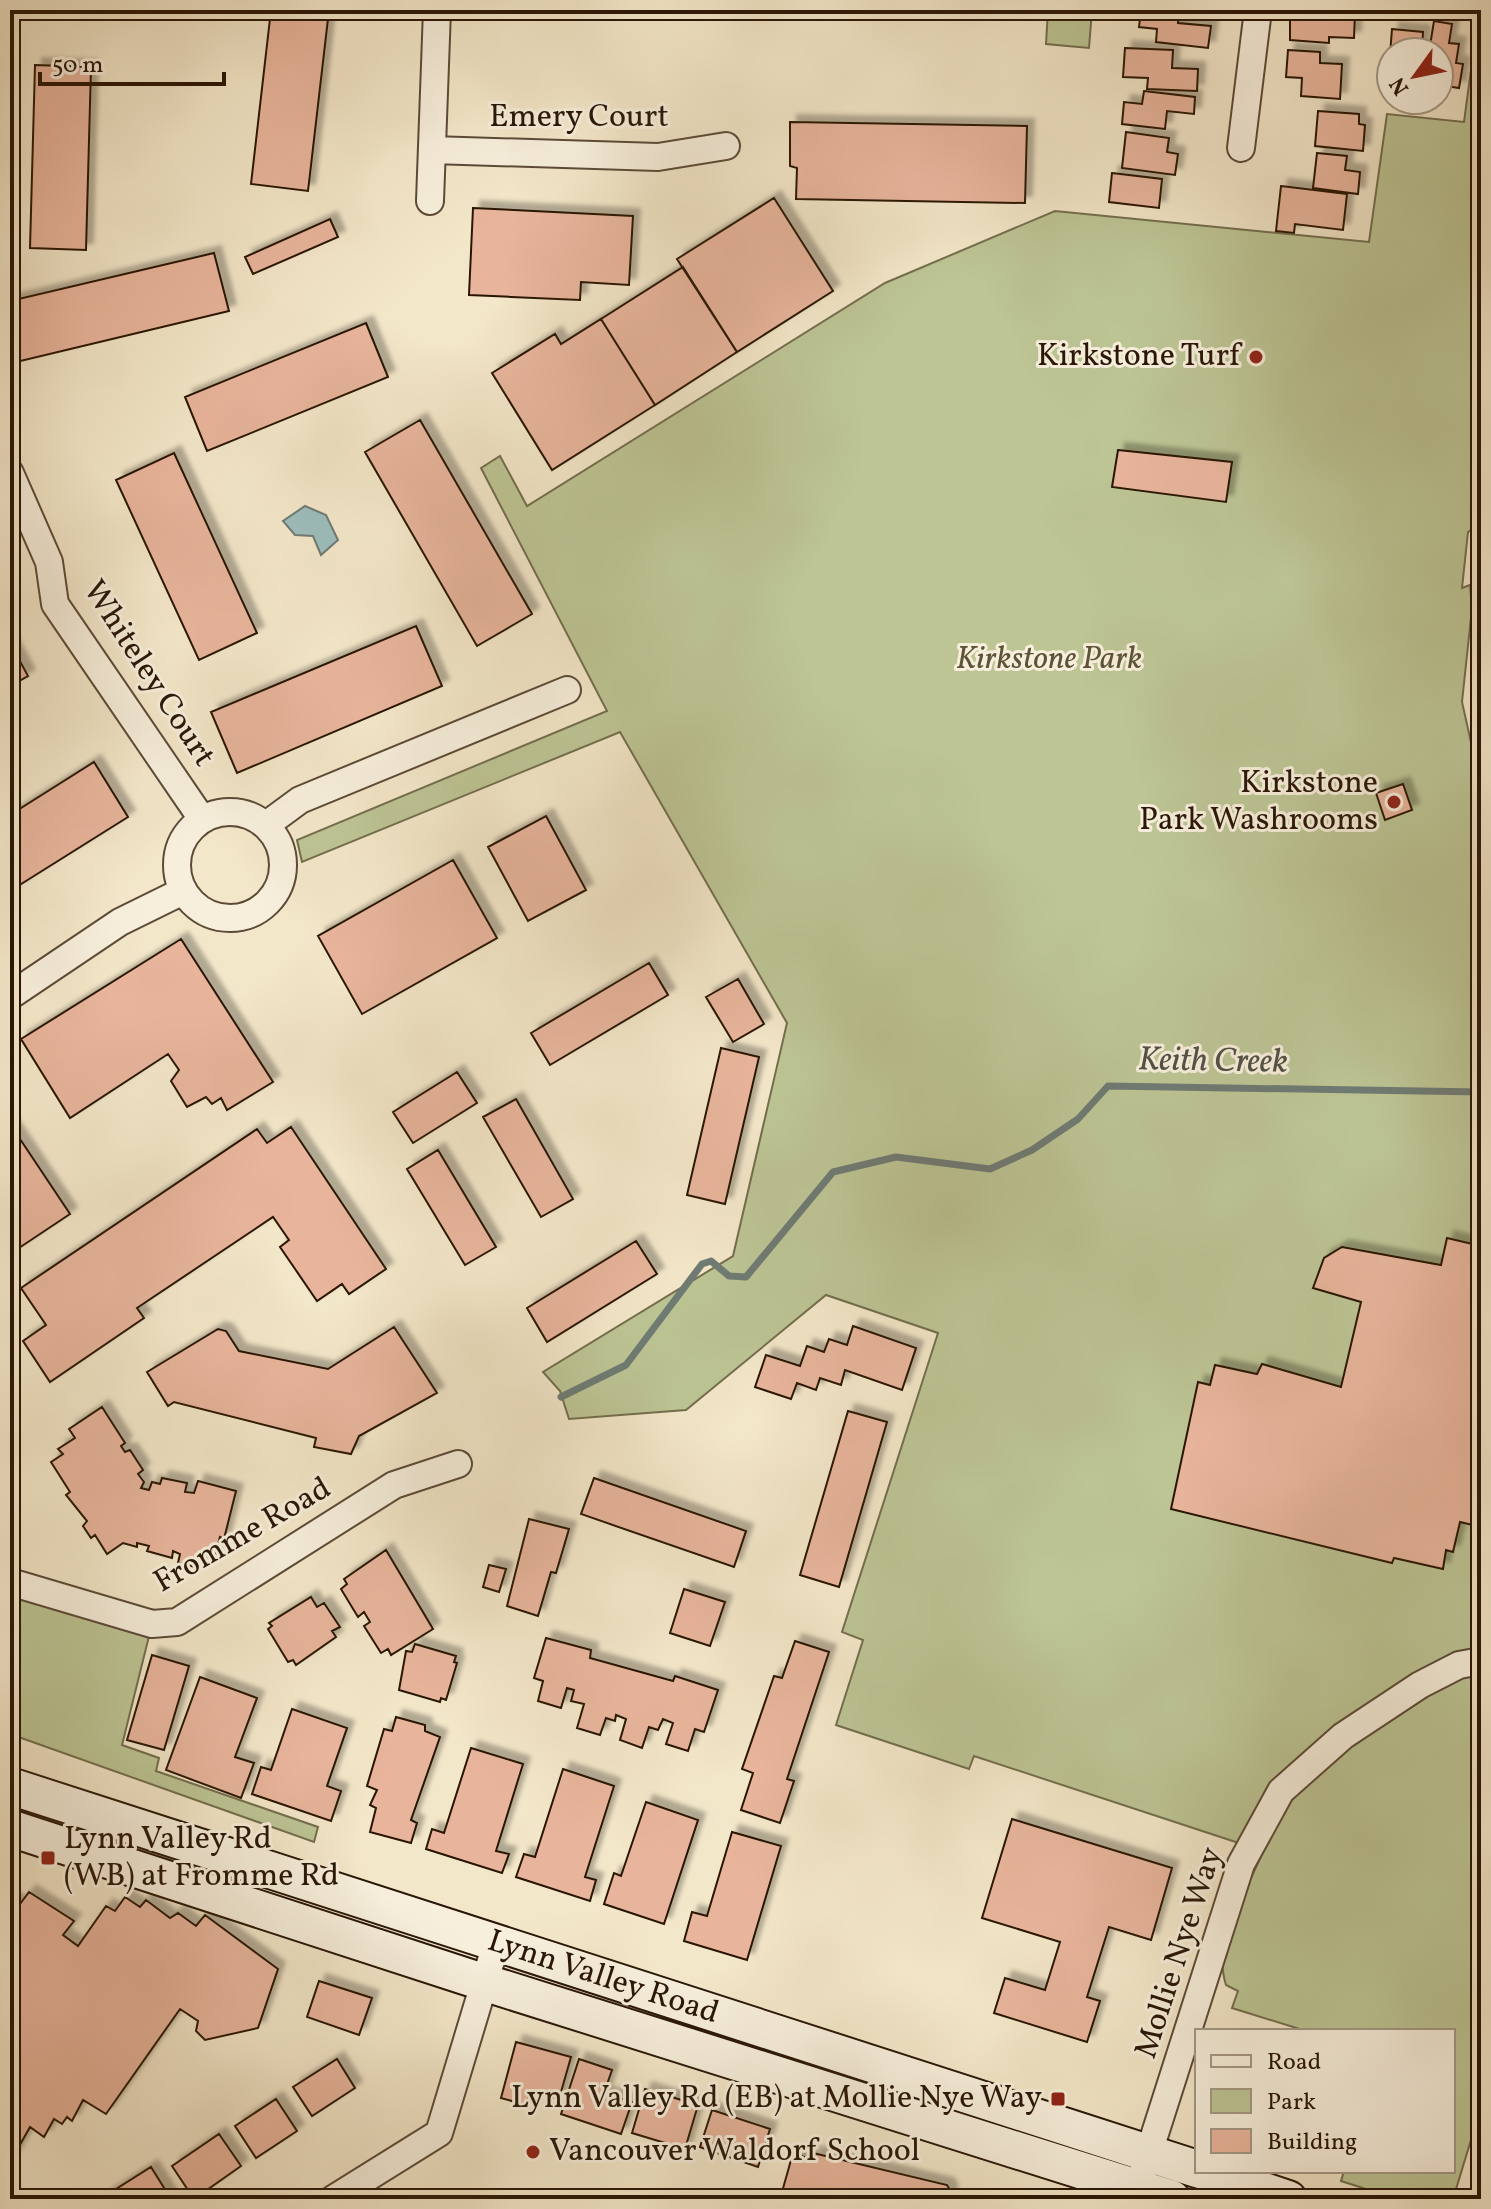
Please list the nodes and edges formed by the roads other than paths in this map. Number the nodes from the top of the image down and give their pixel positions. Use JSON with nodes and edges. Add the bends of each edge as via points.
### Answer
{"nodes":[{"id":1,"x":437,"y":10,"type":"edge"},
{"id":2,"x":1258,"y":10,"type":"edge"},
{"id":3,"x":726,"y":146,"type":"dead end"},
{"id":4,"x":1241,"y":148,"type":"dead end"},
{"id":5,"x":432,"y":150,"type":"junction"},
{"id":6,"x":430,"y":201,"type":"dead end"},
{"id":7,"x":10,"y":473,"type":"edge"},
{"id":8,"x":567,"y":690,"type":"dead end"},
{"id":9,"x":202,"y":819,"type":"junction"},
{"id":10,"x":266,"y":825,"type":"junction"},
{"id":11,"x":183,"y":891,"type":"junction"},
{"id":12,"x":10,"y":996,"type":"edge"},
{"id":13,"x":458,"y":1464,"type":"dead end"},
{"id":14,"x":10,"y":1582,"type":"edge"},
{"id":15,"x":1481,"y":1661,"type":"edge"},
{"id":16,"x":10,"y":1786,"type":"edge"},
{"id":17,"x":10,"y":1828,"type":"edge"},
{"id":18,"x":496,"y":1944,"type":"junction"},
{"id":19,"x":486,"y":1983,"type":"junction"},
{"id":20,"x":1149,"y":2153,"type":"junction"},
{"id":21,"x":1195,"y":2168,"type":"edge"},
{"id":22,"x":1209,"y":2173,"type":"edge"},
{"id":23,"x":1138,"y":2188,"type":"junction"},
{"id":24,"x":333,"y":2199,"type":"edge"},
{"id":25,"x":1172,"y":2199,"type":"edge"},
{"id":26,"x":1288,"y":2199,"type":"edge"}],
"edges":[{"from":1,"to":5,"type":"street"},
{"from":2,"to":4,"type":"street"},
{"from":3,"to":5,"type":"street","name":"Emery Court","via":[[658,157]]},
{"from":5,"to":6,"type":"street"},
{"from":7,"to":9,"type":"street","name":"Whiteley Court","via":[[49,562],[55,604]]},
{"from":8,"to":10,"type":"street","via":[[300,800]]},
{"from":9,"to":10,"type":"street","name":"Whiteley Court","via":[[242,813]]},
{"from":9,"to":11,"type":"street","name":"Whiteley Court","via":[[183,838],[177,855]]},
{"from":10,"to":11,"type":"street","via":[[279,842],[282,881],[256,913],[238,919],[215,917],[195,907]]},
{"from":11,"to":12,"type":"street","via":[[120,922]]},
{"from":13,"to":14,"type":"street","name":"Fromme Road","via":[[394,1485],[177,1622],[152,1624]]},
{"from":15,"to":20,"type":"street","name":"Mollie Nye Way","via":[[1459,1665],[1420,1685],[1343,1736],[1281,1791],[1241,1864]]},
{"from":16,"to":18,"type":"main road","name":"Lynn Valley Road"},
{"from":17,"to":19,"type":"main road","name":"Lynn Valley Road"},
{"from":18,"to":19,"type":"street"},
{"from":18,"to":20,"type":"main road","name":"Lynn Valley Road"},
{"from":19,"to":23,"type":"main road","name":"Lynn Valley Road"},
{"from":19,"to":24,"type":"street","via":[[439,2133]]},
{"from":20,"to":21,"type":"main road","name":"Lynn Valley Road"},
{"from":20,"to":23,"type":"street","name":"Mollie Nye Way"},
{"from":22,"to":26,"type":"main road"},
{"from":23,"to":25,"type":"main road","name":"Lynn Valley Road"}]}
